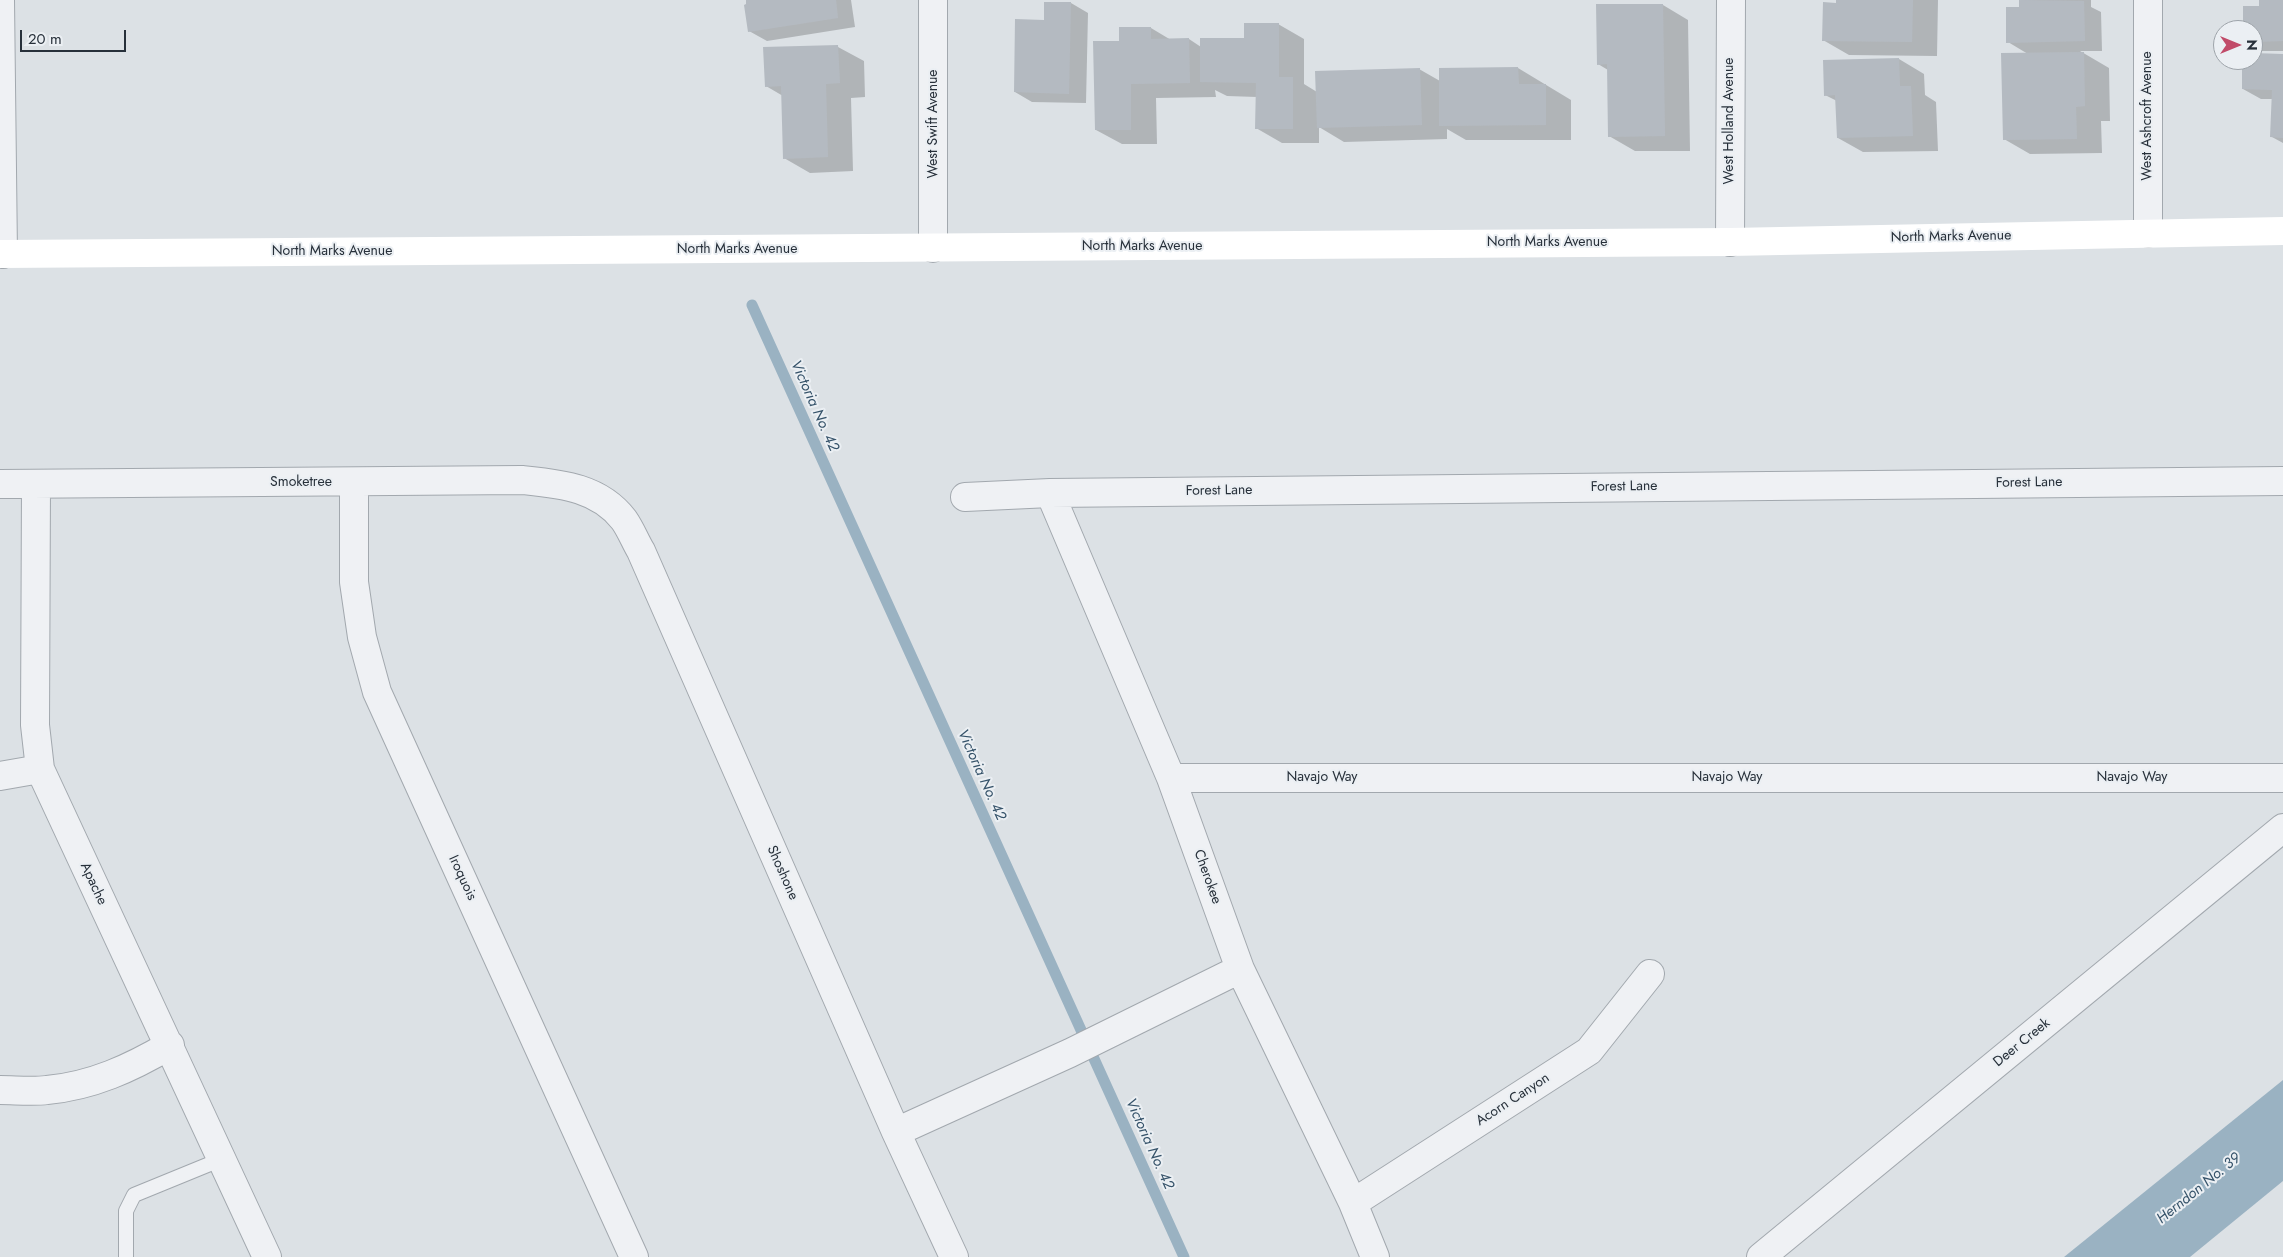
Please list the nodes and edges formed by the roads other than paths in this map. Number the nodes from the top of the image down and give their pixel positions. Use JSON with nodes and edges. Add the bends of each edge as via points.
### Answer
{"nodes":[{"id":1,"x":0,"y":0,"type":"edge"},
{"id":2,"x":933,"y":0,"type":"edge"},
{"id":3,"x":1731,"y":0,"type":"edge"},
{"id":4,"x":2148,"y":0,"type":"edge"},
{"id":5,"x":2283,"y":231,"type":"edge"},
{"id":6,"x":2148,"y":233,"type":"junction"},
{"id":7,"x":1730,"y":242,"type":"junction"},
{"id":8,"x":933,"y":248,"type":"junction"},
{"id":9,"x":1,"y":254,"type":"edge"},
{"id":10,"x":2283,"y":481,"type":"edge"},
{"id":11,"x":354,"y":482,"type":"junction"},
{"id":12,"x":0,"y":484,"type":"edge"},
{"id":13,"x":36,"y":484,"type":"junction"},
{"id":14,"x":1050,"y":493,"type":"junction"},
{"id":15,"x":599,"y":497,"type":"joint"},
{"id":16,"x":965,"y":497,"type":"dead end"},
{"id":17,"x":40,"y":769,"type":"junction"},
{"id":18,"x":0,"y":776,"type":"edge"},
{"id":19,"x":1171,"y":778,"type":"junction"},
{"id":20,"x":2283,"y":778,"type":"edge"},
{"id":21,"x":2283,"y":828,"type":"edge"},
{"id":22,"x":1240,"y":970,"type":"junction"},
{"id":23,"x":1650,"y":974,"type":"dead end"},
{"id":24,"x":170,"y":1045,"type":"junction"},
{"id":25,"x":0,"y":1090,"type":"edge"},
{"id":26,"x":896,"y":1132,"type":"junction"},
{"id":27,"x":222,"y":1159,"type":"junction"},
{"id":28,"x":1353,"y":1202,"type":"junction"},
{"id":29,"x":126,"y":1257,"type":"edge"},
{"id":30,"x":267,"y":1257,"type":"edge"},
{"id":31,"x":634,"y":1257,"type":"edge"},
{"id":32,"x":954,"y":1257,"type":"edge"},
{"id":33,"x":1375,"y":1257,"type":"edge"},
{"id":34,"x":1761,"y":1257,"type":"edge"}],
"edges":[{"from":1,"to":9,"type":"street"},
{"from":2,"to":8,"type":"street","name":"West Swift Avenue"},
{"from":3,"to":7,"type":"street","name":"West Holland Avenue"},
{"from":4,"to":6,"type":"street","name":"West Ashcroft Avenue"},
{"from":5,"to":6,"type":"main road","name":"North Marks Avenue"},
{"from":6,"to":7,"type":"main road","name":"North Marks Avenue"},
{"from":7,"to":8,"type":"main road","name":"North Marks Avenue"},
{"from":8,"to":9,"type":"main road","name":"North Marks Avenue"},
{"from":10,"to":14,"type":"street","name":"Forest Lane"},
{"from":11,"to":13,"type":"street","name":"Smoketree"},
{"from":11,"to":15,"type":"street","name":"Smoketree","via":[[522,480],[564,485]]},
{"from":11,"to":31,"type":"street","name":"Iroquois","via":[[354,582],[362,637],[377,692]]},
{"from":12,"to":13,"type":"street","name":"Smoketree"},
{"from":13,"to":17,"type":"street","name":"Apache","via":[[35,724]]},
{"from":14,"to":16,"type":"street","name":"Forest Lane"},
{"from":14,"to":19,"type":"street","name":"Cherokee"},
{"from":15,"to":26,"type":"street","name":"Shoshone","via":[[624,520],[641,551]]},
{"from":17,"to":18,"type":"street"},
{"from":17,"to":24,"type":"street","name":"Apache"},
{"from":19,"to":20,"type":"street","name":"Navajo Way"},
{"from":19,"to":22,"type":"street","name":"Cherokee"},
{"from":21,"to":34,"type":"street","name":"Deer Creek"},
{"from":22,"to":26,"type":"street"},
{"from":22,"to":28,"type":"street","name":"Cherokee"},
{"from":23,"to":28,"type":"street","name":"Acorn Canyon","via":[[1589,1051]]},
{"from":24,"to":25,"type":"street","via":[[134,1066],[96,1081],[46,1090]]},
{"from":24,"to":27,"type":"street","name":"Apache"},
{"from":26,"to":32,"type":"street","name":"Shoshone"},
{"from":27,"to":29,"type":"lane","via":[[134,1195],[126,1211]]},
{"from":27,"to":30,"type":"street","name":"Apache"},
{"from":28,"to":33,"type":"street","name":"Cherokee"}]}
